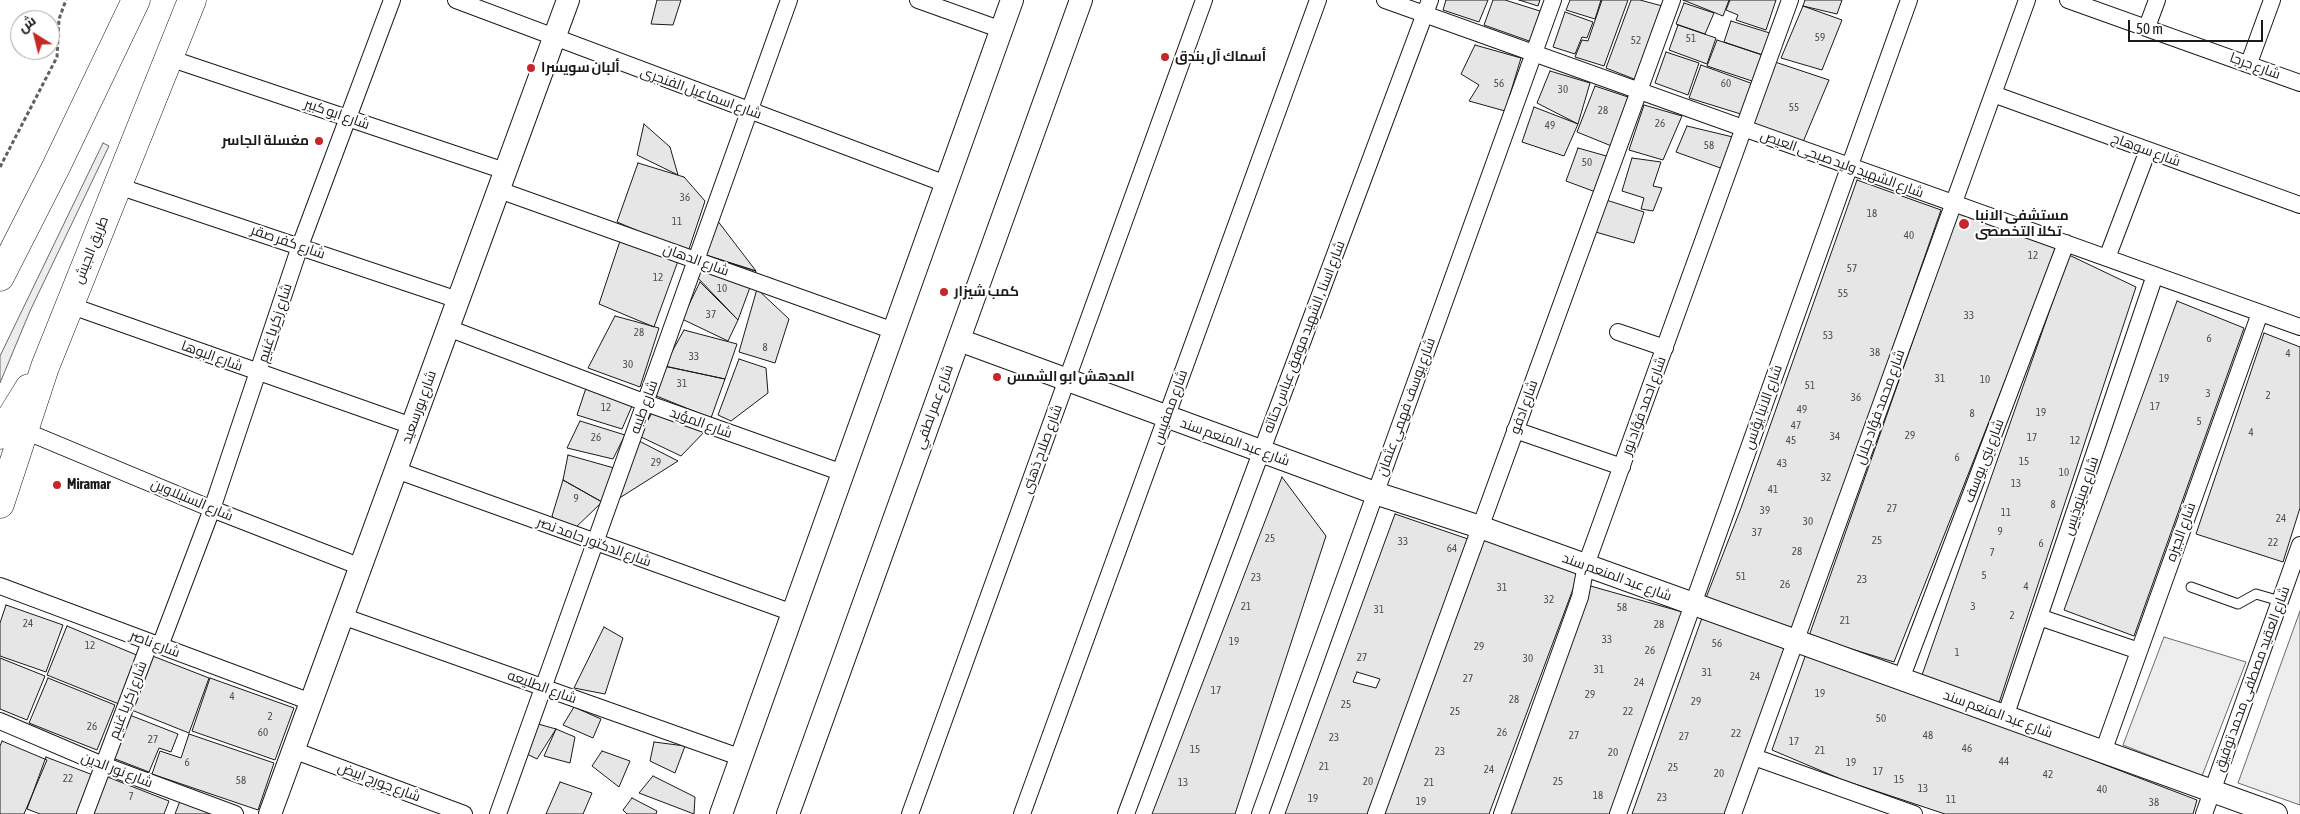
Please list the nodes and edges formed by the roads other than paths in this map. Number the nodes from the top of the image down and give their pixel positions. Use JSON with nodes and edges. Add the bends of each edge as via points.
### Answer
{"nodes":[{"id":1,"x":136,"y":0,"type":"edge"},
{"id":2,"x":192,"y":0,"type":"edge"},
{"id":3,"x":392,"y":0,"type":"edge"},
{"id":4,"x":456,"y":0,"type":"edge"},
{"id":5,"x":568,"y":0,"type":"edge"},
{"id":6,"x":789,"y":0,"type":"edge"},
{"id":7,"x":918,"y":0,"type":"edge"},
{"id":8,"x":1012,"y":0,"type":"edge"},
{"id":9,"x":1081,"y":0,"type":"edge"},
{"id":10,"x":1204,"y":0,"type":"edge"},
{"id":11,"x":1318,"y":0,"type":"edge"},
{"id":12,"x":1384,"y":0,"type":"edge"},
{"id":13,"x":1553,"y":0,"type":"edge"},
{"id":14,"x":1672,"y":0,"type":"edge"},
{"id":15,"x":1790,"y":0,"type":"edge"},
{"id":16,"x":1908,"y":0,"type":"edge"},
{"id":17,"x":2027,"y":0,"type":"edge"},
{"id":18,"x":2068,"y":0,"type":"edge"},
{"id":19,"x":2157,"y":0,"type":"edge"},
{"id":20,"x":2272,"y":0,"type":"edge"},
{"id":21,"x":1427,"y":7,"type":"edge"},
{"id":22,"x":2147,"y":27,"type":"junction"},
{"id":23,"x":1002,"y":30,"type":"junction"},
{"id":24,"x":554,"y":38,"type":"junction"},
{"id":25,"x":1534,"y":53,"type":"junction"},
{"id":26,"x":169,"y":58,"type":"junction"},
{"id":27,"x":2249,"y":63,"type":"junction"},
{"id":28,"x":2300,"y":83,"type":"edge"},
{"id":29,"x":1639,"y":91,"type":"junction"},
{"id":30,"x":1993,"y":94,"type":"junction"},
{"id":31,"x":749,"y":110,"type":"junction"},
{"id":32,"x":348,"y":118,"type":"junction"},
{"id":33,"x":1744,"y":128,"type":"junction"},
{"id":34,"x":2148,"y":150,"type":"junction"},
{"id":35,"x":1849,"y":166,"type":"junction"},
{"id":36,"x":502,"y":181,"type":"junction"},
{"id":37,"x":946,"y":184,"type":"junction"},
{"id":38,"x":118,"y":186,"type":"junction"},
{"id":39,"x":1954,"y":203,"type":"junction"},
{"id":40,"x":2300,"y":206,"type":"edge"},
{"id":41,"x":2066,"y":243,"type":"junction"},
{"id":42,"x":300,"y":246,"type":"junction"},
{"id":43,"x":2107,"y":258,"type":"junction"},
{"id":44,"x":696,"y":260,"type":"junction"},
{"id":45,"x":2155,"y":275,"type":"junction"},
{"id":46,"x":0,"y":277,"type":"edge"},
{"id":47,"x":458,"y":300,"type":"junction"},
{"id":48,"x":69,"y":305,"type":"junction"},
{"id":49,"x":2260,"y":312,"type":"junction"},
{"id":50,"x":2300,"y":327,"type":"edge"},
{"id":51,"x":448,"y":328,"type":"junction"},
{"id":52,"x":894,"y":330,"type":"junction"},
{"id":53,"x":1618,"y":332,"type":"dead end"},
{"id":54,"x":958,"y":340,"type":"junction"},
{"id":55,"x":1665,"y":348,"type":"junction"},
{"id":56,"x":259,"y":372,"type":"junction"},
{"id":57,"x":1067,"y":379,"type":"junction"},
{"id":58,"x":646,"y":403,"type":"junction"},
{"id":59,"x":1166,"y":417,"type":"junction"},
{"id":60,"x":412,"y":426,"type":"junction"},
{"id":61,"x":1515,"y":430,"type":"junction"},
{"id":62,"x":13,"y":433,"type":"edge"},
{"id":63,"x":1261,"y":452,"type":"junction"},
{"id":64,"x":1622,"y":467,"type":"junction"},
{"id":65,"x":396,"y":470,"type":"junction"},
{"id":66,"x":843,"y":473,"type":"junction"},
{"id":67,"x":1376,"y":493,"type":"junction"},
{"id":68,"x":0,"y":504,"type":"edge"},
{"id":69,"x":212,"y":509,"type":"junction"},
{"id":70,"x":1480,"y":528,"type":"junction"},
{"id":71,"x":596,"y":544,"type":"junction"},
{"id":72,"x":2300,"y":545,"type":"edge"},
{"id":73,"x":1586,"y":566,"type":"junction"},
{"id":74,"x":360,"y":567,"type":"junction"},
{"id":75,"x":0,"y":586,"type":"edge"},
{"id":76,"x":2191,"y":587,"type":"dead end"},
{"id":77,"x":2280,"y":600,"type":"junction"},
{"id":78,"x":1693,"y":604,"type":"junction"},
{"id":79,"x":793,"y":613,"type":"junction"},
{"id":80,"x":342,"y":616,"type":"junction"},
{"id":81,"x":2039,"y":616,"type":"junction"},
{"id":82,"x":1796,"y":641,"type":"junction"},
{"id":83,"x":155,"y":644,"type":"junction"},
{"id":84,"x":2139,"y":651,"type":"junction"},
{"id":85,"x":1901,"y":679,"type":"junction"},
{"id":86,"x":544,"y":688,"type":"junction"},
{"id":87,"x":311,"y":702,"type":"junction"},
{"id":88,"x":2005,"y":717,"type":"junction"},
{"id":89,"x":0,"y":721,"type":"edge"},
{"id":90,"x":294,"y":750,"type":"junction"},
{"id":91,"x":2103,"y":752,"type":"junction"},
{"id":92,"x":1754,"y":757,"type":"junction"},
{"id":93,"x":742,"y":758,"type":"junction"},
{"id":94,"x":103,"y":765,"type":"junction"},
{"id":95,"x":2212,"y":791,"type":"junction"},
{"id":96,"x":85,"y":814,"type":"edge"},
{"id":97,"x":235,"y":814,"type":"edge"},
{"id":98,"x":270,"y":814,"type":"edge"},
{"id":99,"x":464,"y":814,"type":"edge"},
{"id":100,"x":498,"y":814,"type":"edge"},
{"id":101,"x":721,"y":814,"type":"edge"},
{"id":102,"x":788,"y":814,"type":"edge"},
{"id":103,"x":910,"y":814,"type":"edge"},
{"id":104,"x":1022,"y":814,"type":"edge"},
{"id":105,"x":1126,"y":814,"type":"edge"},
{"id":106,"x":1260,"y":814,"type":"edge"},
{"id":107,"x":1376,"y":814,"type":"edge"},
{"id":108,"x":1502,"y":814,"type":"edge"},
{"id":109,"x":1618,"y":814,"type":"edge"},
{"id":110,"x":1734,"y":814,"type":"edge"},
{"id":111,"x":1914,"y":814,"type":"edge"},
{"id":112,"x":2204,"y":814,"type":"edge"},
{"id":113,"x":2276,"y":814,"type":"edge"}],
"edges":[{"from":1,"to":46,"type":"highway","via":[[61,159]]},
{"from":2,"to":26,"type":"highway","name":"طريق الجيش"},
{"from":3,"to":32,"type":"street","name":"شارع زكريا غنيم"},
{"from":4,"to":24,"type":"street","name":"شارع اسماعيل الفنجرى"},
{"from":5,"to":24,"type":"street","name":"شارع بورسعيد"},
{"from":6,"to":31,"type":"street","name":"شارع طيبه"},
{"from":7,"to":23,"type":"street"},
{"from":8,"to":23,"type":"street"},
{"from":9,"to":54,"type":"street","name":"شارع عمر لطفي"},
{"from":10,"to":57,"type":"street","name":"شارع صلاح ذهنى"},
{"from":11,"to":59,"type":"street","name":"شارع ممفيس"},
{"from":12,"to":21,"type":"street","name":"شارع الشهيد وليد صبحى العيص"},
{"from":13,"to":25,"type":"street","name":"شارع يوسف فهمي عثمان"},
{"from":14,"to":29,"type":"street","name":"شارع ادفو"},
{"from":15,"to":33,"type":"street","name":"شارع احمد فؤاد نور"},
{"from":16,"to":35,"type":"street","name":"شارع الانبا يؤنس"},
{"from":17,"to":30,"type":"street","name":"شارع محمد فؤاد جلال"},
{"from":18,"to":22,"type":"street","name":"شارع جرجا"},
{"from":19,"to":22,"type":"street"},
{"from":20,"to":27,"type":"street"},
{"from":21,"to":25,"type":"street","name":"شارع الشهيد وليد صبحى العيص"},
{"from":21,"to":63,"type":"street","name":"شارع اسنا , الشهيد موفق عباس حتاته"},
{"from":22,"to":27,"type":"street","name":"شارع جرجا"},
{"from":23,"to":37,"type":"street"},
{"from":24,"to":31,"type":"street","name":"شارع اسماعيل الفنجرى"},
{"from":24,"to":36,"type":"street","name":"شارع بورسعيد"},
{"from":25,"to":29,"type":"street","name":"شارع الشهيد وليد صبحى العيص"},
{"from":25,"to":67,"type":"street","name":"شارع يوسف فهمي عثمان"},
{"from":26,"to":32,"type":"street","name":"شارع ابو كبير"},
{"from":26,"to":38,"type":"highway","name":"طريق الجيش"},
{"from":27,"to":28,"type":"street","name":"شارع جرجا"},
{"from":29,"to":33,"type":"street","name":"شارع الشهيد وليد صبحى العيص"},
{"from":29,"to":61,"type":"street","name":"شارع ادفو"},
{"from":30,"to":34,"type":"street","name":"شارع سوهاج"},
{"from":30,"to":39,"type":"street","name":"شارع محمد فؤاد جلال"},
{"from":31,"to":37,"type":"street","name":"شارع اسماعيل الفنجرى"},
{"from":31,"to":44,"type":"street","name":"شارع طيبه"},
{"from":32,"to":36,"type":"street","name":"شارع ابو كبير"},
{"from":32,"to":42,"type":"street","name":"شارع زكريا غنيم"},
{"from":33,"to":35,"type":"street","name":"شارع الشهيد وليد صبحى العيص"},
{"from":33,"to":55,"type":"street","name":"شارع احمد فؤاد نور"},
{"from":34,"to":40,"type":"street","name":"شارع سوهاج"},
{"from":34,"to":43,"type":"street"},
{"from":35,"to":39,"type":"street","name":"شارع الشهيد وليد صبحى العيص"},
{"from":35,"to":78,"type":"street","name":"شارع الانبا يؤنس"},
{"from":36,"to":44,"type":"street","name":"شارع الدهان"},
{"from":36,"to":47,"type":"street","name":"شارع بورسعيد"},
{"from":37,"to":52,"type":"street"},
{"from":38,"to":42,"type":"street","name":"شارع كفر صقر"},
{"from":38,"to":48,"type":"highway","name":"طريق الجيش"},
{"from":39,"to":41,"type":"street","name":"شارع الشهيد وليد صبحى العيص"},
{"from":39,"to":82,"type":"street","name":"شارع محمد فؤاد جلال"},
{"from":41,"to":43,"type":"street","name":"شارع الشهيد وليد صبحى العيص"},
{"from":41,"to":85,"type":"street","name":"شارع بنى يوسف"},
{"from":42,"to":47,"type":"street","name":"شارع كفر صقر"},
{"from":42,"to":56,"type":"street","name":"شارع زكريا غنيم"},
{"from":43,"to":45,"type":"street","name":"شارع الشهيد وليد صبحى العيص"},
{"from":44,"to":52,"type":"street","name":"شارع الدهان"},
{"from":44,"to":58,"type":"street","name":"شارع طيبه"},
{"from":45,"to":49,"type":"street","name":"شارع الشهيد وليد صبحى العيص"},
{"from":45,"to":81,"type":"street","name":"شارع مينوذيس"},
{"from":47,"to":51,"type":"street","name":"شارع بورسعيد"},
{"from":48,"to":56,"type":"street","name":"شارع البوها"},
{"from":48,"to":62,"type":"highway","name":"طريق الجيش","via":[[45,367],[26,391]]},
{"from":49,"to":50,"type":"street","name":"شارع الشهيد وليد صبحى العيص"},
{"from":49,"to":84,"type":"street","name":"شارع الجيزه"},
{"from":51,"to":58,"type":"street","name":"شارع المؤيد"},
{"from":51,"to":60,"type":"street","name":"شارع بورسعيد"},
{"from":52,"to":66,"type":"street"},
{"from":53,"to":55,"type":"street"},
{"from":54,"to":57,"type":"street","name":"شارع عبد المنعم سند"},
{"from":54,"to":102,"type":"street","name":"شارع عمر لطفي"},
{"from":55,"to":64,"type":"street","name":"شارع احمد فؤاد نور"},
{"from":56,"to":60,"type":"street","name":"شارع البوها"},
{"from":56,"to":69,"type":"street","name":"شارع زكريا غنيم"},
{"from":57,"to":59,"type":"street","name":"شارع عبد المنعم سند"},
{"from":57,"to":103,"type":"street","name":"شارع صلاح ذهنى"},
{"from":58,"to":66,"type":"street","name":"شارع المؤيد"},
{"from":58,"to":71,"type":"street","name":"شارع طيبه"},
{"from":59,"to":63,"type":"street","name":"شارع عبد المنعم سند"},
{"from":59,"to":104,"type":"street","name":"شارع ممفيس"},
{"from":60,"to":65,"type":"street","name":"شارع بورسعيد"},
{"from":61,"to":64,"type":"street"},
{"from":61,"to":70,"type":"street","name":"شارع ادفو"},
{"from":62,"to":68,"type":"highway"},
{"from":62,"to":69,"type":"street","name":"شارع السنبلاوين"},
{"from":63,"to":67,"type":"street","name":"شارع عبد المنعم سند"},
{"from":63,"to":105,"type":"street","name":"شارع اسنا , الشهيد موفق عباس حتاته"},
{"from":64,"to":73,"type":"street","name":"شارع احمد فؤاد نور"},
{"from":65,"to":71,"type":"street","name":"شارع الدكتور حامد نصر"},
{"from":65,"to":74,"type":"street","name":"شارع بورسعيد"},
{"from":66,"to":79,"type":"street"},
{"from":67,"to":70,"type":"street","name":"شارع عبد المنعم سند"},
{"from":67,"to":106,"type":"street","name":"شارع يوسف فهمي عثمان"},
{"from":69,"to":74,"type":"street","name":"شارع السنبلاوين"},
{"from":69,"to":83,"type":"street","name":"شارع زكريا غنيم"},
{"from":70,"to":73,"type":"street","name":"شارع عبد المنعم سند"},
{"from":70,"to":107,"type":"street","name":"شارع ادفو"},
{"from":71,"to":79,"type":"street","name":"شارع الدكتور حامد نصر"},
{"from":71,"to":86,"type":"street","name":"شارع طيبه"},
{"from":72,"to":77,"type":"street","name":"شارع العقيد مصطفى محمد توفيق"},
{"from":73,"to":78,"type":"street","name":"شارع عبد المنعم سند"},
{"from":73,"to":108,"type":"street","name":"شارع احمد فؤاد نور","via":[[1580,596]]},
{"from":74,"to":80,"type":"street","name":"شارع بورسعيد"},
{"from":75,"to":83,"type":"street","name":"شارع ناصر"},
{"from":76,"to":77,"type":"lane","via":[[2238,604],[2256,594]]},
{"from":77,"to":95,"type":"street","name":"شارع العقيد مصطفى محمد توفيق"},
{"from":78,"to":82,"type":"street","name":"شارع عبد المنعم سند"},
{"from":78,"to":109,"type":"street","name":"شارع الانبا يؤنس"},
{"from":79,"to":93,"type":"street"},
{"from":80,"to":86,"type":"street","name":"شارع الطليعه"},
{"from":80,"to":87,"type":"street","name":"شارع بورسعيد"},
{"from":81,"to":84,"type":"street"},
{"from":81,"to":88,"type":"street","name":"شارع مينوذيس"},
{"from":82,"to":85,"type":"street","name":"شارع عبد المنعم سند"},
{"from":82,"to":92,"type":"street","name":"شارع محمد فؤاد جلال"},
{"from":83,"to":87,"type":"street","name":"شارع ناصر"},
{"from":83,"to":94,"type":"street","name":"شارع زكريا غنيم"},
{"from":84,"to":91,"type":"street","name":"شارع الجيزه"},
{"from":85,"to":88,"type":"street","name":"شارع عبد المنعم سند"},
{"from":86,"to":93,"type":"street","name":"شارع الطليعه"},
{"from":86,"to":100,"type":"street","name":"شارع طيبه"},
{"from":87,"to":90,"type":"street","name":"شارع بورسعيد"},
{"from":88,"to":91,"type":"street","name":"شارع عبد المنعم سند"},
{"from":89,"to":94,"type":"street","name":"شارع نور الدين"},
{"from":90,"to":98,"type":"street","name":"شارع بورسعيد"},
{"from":90,"to":99,"type":"street","name":"شارع جورج ابيض"},
{"from":91,"to":95,"type":"street","name":"شارع عبد المنعم سند"},
{"from":92,"to":110,"type":"street","name":"شارع محمد فؤاد جلال"},
{"from":92,"to":111,"type":"street"},
{"from":93,"to":101,"type":"street"},
{"from":94,"to":96,"type":"street","name":"شارع زكريا غنيم"},
{"from":94,"to":97,"type":"street","name":"شارع نور الدين"},
{"from":95,"to":112,"type":"street","name":"شارع العقيد مصطفى محمد توفيق"},
{"from":95,"to":113,"type":"street","name":"شارع عبد المنعم سند"}]}
